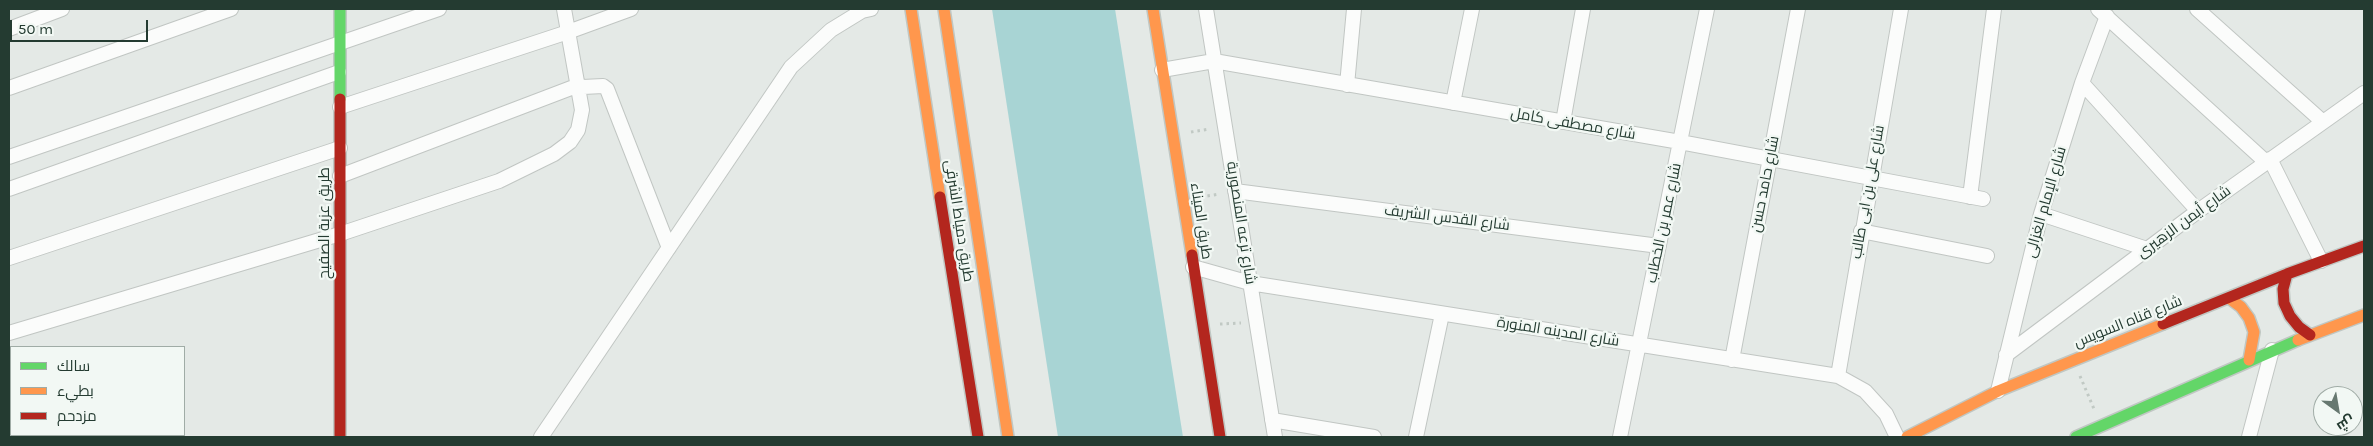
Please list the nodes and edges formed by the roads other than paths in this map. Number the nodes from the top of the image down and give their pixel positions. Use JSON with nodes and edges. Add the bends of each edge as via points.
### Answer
{"nodes":[{"id":1,"x":62,"y":9,"type":"edge"},
{"id":2,"x":231,"y":9,"type":"edge"},
{"id":3,"x":340,"y":9,"type":"edge"},
{"id":4,"x":439,"y":9,"type":"edge"},
{"id":5,"x":564,"y":9,"type":"edge"},
{"id":6,"x":631,"y":9,"type":"edge"},
{"id":7,"x":871,"y":9,"type":"edge"},
{"id":8,"x":911,"y":9,"type":"edge"},
{"id":9,"x":944,"y":9,"type":"edge"},
{"id":10,"x":1153,"y":9,"type":"edge"},
{"id":11,"x":1206,"y":9,"type":"edge"},
{"id":12,"x":1354,"y":9,"type":"edge"},
{"id":13,"x":1472,"y":9,"type":"edge"},
{"id":14,"x":1583,"y":9,"type":"edge"},
{"id":15,"x":1707,"y":9,"type":"edge"},
{"id":16,"x":1798,"y":9,"type":"edge"},
{"id":17,"x":1901,"y":9,"type":"edge"},
{"id":18,"x":1994,"y":9,"type":"edge"},
{"id":19,"x":2197,"y":9,"type":"edge"},
{"id":20,"x":2103,"y":13,"type":"edge"},
{"id":21,"x":9,"y":29,"type":"edge"},
{"id":22,"x":568,"y":32,"type":"junction"},
{"id":23,"x":340,"y":41,"type":"junction"},
{"id":24,"x":1214,"y":61,"type":"junction"},
{"id":25,"x":1162,"y":70,"type":"junction"},
{"id":26,"x":339,"y":72,"type":"junction"},
{"id":27,"x":2082,"y":83,"type":"junction"},
{"id":28,"x":579,"y":85,"type":"junction"},
{"id":29,"x":1347,"y":85,"type":"junction"},
{"id":30,"x":9,"y":88,"type":"edge"},
{"id":31,"x":2364,"y":93,"type":"edge"},
{"id":32,"x":1453,"y":103,"type":"junction"},
{"id":33,"x":340,"y":107,"type":"junction"},
{"id":34,"x":1563,"y":122,"type":"junction"},
{"id":35,"x":2322,"y":122,"type":"junction"},
{"id":36,"x":1680,"y":142,"type":"junction"},
{"id":37,"x":340,"y":148,"type":"junction"},
{"id":38,"x":9,"y":157,"type":"edge"},
{"id":39,"x":1770,"y":159,"type":"junction"},
{"id":40,"x":2268,"y":161,"type":"junction"},
{"id":41,"x":340,"y":176,"type":"junction"},
{"id":42,"x":1870,"y":178,"type":"junction"},
{"id":43,"x":9,"y":189,"type":"edge"},
{"id":44,"x":1235,"y":191,"type":"junction"},
{"id":45,"x":2198,"y":211,"type":"junction"},
{"id":46,"x":2041,"y":214,"type":"junction"},
{"id":47,"x":1861,"y":231,"type":"junction"},
{"id":48,"x":340,"y":234,"type":"junction"},
{"id":49,"x":1659,"y":246,"type":"junction"},
{"id":50,"x":2364,"y":246,"type":"edge"},
{"id":51,"x":669,"y":248,"type":"junction"},
{"id":52,"x":2147,"y":249,"type":"junction"},
{"id":53,"x":1987,"y":256,"type":"dead end"},
{"id":54,"x":9,"y":258,"type":"edge"},
{"id":55,"x":2321,"y":261,"type":"junction"},
{"id":56,"x":1193,"y":266,"type":"junction"},
{"id":57,"x":2287,"y":274,"type":"junction"},
{"id":58,"x":1250,"y":283,"type":"junction"},
{"id":59,"x":2229,"y":298,"type":"junction"},
{"id":60,"x":1442,"y":314,"type":"junction"},
{"id":61,"x":2364,"y":316,"type":"edge"},
{"id":62,"x":9,"y":333,"type":"edge"},
{"id":63,"x":2310,"y":335,"type":"junction"},
{"id":64,"x":1638,"y":345,"type":"junction"},
{"id":65,"x":2272,"y":350,"type":"junction"},
{"id":66,"x":2006,"y":356,"type":"junction"},
{"id":67,"x":1732,"y":360,"type":"junction"},
{"id":68,"x":2249,"y":360,"type":"junction"},
{"id":69,"x":1838,"y":376,"type":"junction"},
{"id":70,"x":1998,"y":391,"type":"junction"},
{"id":71,"x":1272,"y":420,"type":"junction"},
{"id":72,"x":340,"y":437,"type":"edge"},
{"id":73,"x":541,"y":437,"type":"edge"},
{"id":74,"x":978,"y":437,"type":"edge"},
{"id":75,"x":1008,"y":437,"type":"edge"},
{"id":76,"x":1220,"y":437,"type":"edge"},
{"id":77,"x":1275,"y":437,"type":"edge"},
{"id":78,"x":1374,"y":437,"type":"edge"},
{"id":79,"x":1416,"y":437,"type":"edge"},
{"id":80,"x":1620,"y":437,"type":"edge"},
{"id":81,"x":1897,"y":437,"type":"edge"},
{"id":82,"x":1907,"y":437,"type":"edge"},
{"id":83,"x":2076,"y":437,"type":"edge"},
{"id":84,"x":2249,"y":437,"type":"edge"}],
"edges":[{"from":1,"to":21,"type":"street"},
{"from":2,"to":30,"type":"street"},
{"from":3,"to":23,"type":"main road","name":"طريق عزبة الصفيح"},
{"from":4,"to":23,"type":"street"},
{"from":5,"to":22,"type":"street"},
{"from":6,"to":22,"type":"street"},
{"from":7,"to":51,"type":"street","via":[[831,30],[790,67]]},
{"from":8,"to":74,"type":"main road","name":"طريق دمياط الشرقى"},
{"from":9,"to":75,"type":"main road","name":"طريق دمياط الشرقى"},
{"from":10,"to":25,"type":"main road","name":"طريق الميناء"},
{"from":11,"to":24,"type":"street","name":"شارع ترعه المنصورية"},
{"from":12,"to":29,"type":"street"},
{"from":13,"to":32,"type":"street"},
{"from":14,"to":34,"type":"street"},
{"from":15,"to":36,"type":"street","name":"شارع عمر بن الخطاب"},
{"from":16,"to":39,"type":"street","name":"شارع حامد حسن"},
{"from":17,"to":42,"type":"street","name":"شارع على بن ابى طالب"},
{"from":18,"to":42,"type":"street","name":"شارع مصطفى كامل","via":[[1977,198]]},
{"from":19,"to":35,"type":"street"},
{"from":20,"to":27,"type":"street","name":"شارع الإمام الغزالى"},
{"from":20,"to":40,"type":"street"},
{"from":22,"to":28,"type":"street"},
{"from":22,"to":33,"type":"street"},
{"from":23,"to":26,"type":"main road","name":"طريق عزبة الصفيح"},
{"from":23,"to":38,"type":"street"},
{"from":24,"to":25,"type":"street","name":"شارع مصطفى كامل"},
{"from":24,"to":29,"type":"street","name":"شارع مصطفى كامل"},
{"from":24,"to":44,"type":"street","name":"شارع ترعه المنصورية"},
{"from":25,"to":56,"type":"main road","name":"طريق الميناء"},
{"from":26,"to":33,"type":"main road","name":"طريق عزبة الصفيح"},
{"from":26,"to":43,"type":"street"},
{"from":27,"to":45,"type":"street"},
{"from":27,"to":46,"type":"street","name":"شارع الإمام الغزالى"},
{"from":28,"to":41,"type":"street"},
{"from":28,"to":48,"type":"street","via":[[582,110],[578,130],[570,142],[554,154],[499,181]]},
{"from":28,"to":51,"type":"street","via":[[604,86],[607,89]]},
{"from":29,"to":32,"type":"street","name":"شارع مصطفى كامل"},
{"from":31,"to":35,"type":"street","name":"شارع أيمن الزهيرى"},
{"from":32,"to":34,"type":"street","name":"شارع مصطفى كامل"},
{"from":33,"to":37,"type":"main road","name":"طريق عزبة الصفيح"},
{"from":34,"to":36,"type":"street","name":"شارع مصطفى كامل"},
{"from":35,"to":40,"type":"street","name":"شارع أيمن الزهيرى"},
{"from":36,"to":39,"type":"street","name":"شارع مصطفى كامل"},
{"from":36,"to":49,"type":"street","name":"شارع عمر بن الخطاب"},
{"from":37,"to":41,"type":"main road","name":"طريق عزبة الصفيح"},
{"from":37,"to":54,"type":"street"},
{"from":39,"to":42,"type":"street","name":"شارع مصطفى كامل"},
{"from":39,"to":67,"type":"street","name":"شارع حامد حسن"},
{"from":40,"to":45,"type":"street","name":"شارع أيمن الزهيرى"},
{"from":40,"to":55,"type":"street"},
{"from":41,"to":48,"type":"main road","name":"طريق عزبة الصفيح"},
{"from":42,"to":47,"type":"street","name":"شارع على بن ابى طالب"},
{"from":44,"to":49,"type":"street","name":"شارع القدس الشريف"},
{"from":44,"to":58,"type":"street","name":"شارع ترعه المنصورية"},
{"from":45,"to":52,"type":"street","name":"شارع أيمن الزهيرى"},
{"from":46,"to":52,"type":"street"},
{"from":46,"to":66,"type":"street","name":"شارع الإمام الغزالى"},
{"from":47,"to":53,"type":"street"},
{"from":47,"to":69,"type":"street","name":"شارع على بن ابى طالب"},
{"from":48,"to":62,"type":"street"},
{"from":48,"to":72,"type":"main road","name":"طريق عزبة الصفيح"},
{"from":49,"to":64,"type":"street","name":"شارع عمر بن الخطاب"},
{"from":50,"to":55,"type":"main road","name":"شارع قناه السويس"},
{"from":51,"to":73,"type":"street"},
{"from":52,"to":66,"type":"street","name":"شارع أيمن الزهيرى"},
{"from":55,"to":57,"type":"main road","name":"شارع قناه السويس"},
{"from":56,"to":58,"type":"street","name":"شارع المدينه المنورة"},
{"from":56,"to":76,"type":"main road","name":"طريق الميناء"},
{"from":57,"to":59,"type":"main road","name":"شارع قناه السويس"},
{"from":57,"to":63,"type":"main road","via":[[2284,303],[2290,316]]},
{"from":58,"to":60,"type":"street","name":"شارع المدينه المنورة"},
{"from":58,"to":71,"type":"street","name":"شارع ترعه المنصورية"},
{"from":59,"to":68,"type":"main road","via":[[2241,307],[2252,325],[2253,346]]},
{"from":59,"to":70,"type":"main road","name":"شارع قناه السويس"},
{"from":60,"to":64,"type":"street","name":"شارع المدينه المنورة"},
{"from":60,"to":79,"type":"street"},
{"from":61,"to":63,"type":"main road"},
{"from":63,"to":65,"type":"main road"},
{"from":64,"to":67,"type":"street","name":"شارع المدينه المنورة"},
{"from":64,"to":80,"type":"street","name":"شارع عمر بن الخطاب"},
{"from":65,"to":68,"type":"main road"},
{"from":65,"to":84,"type":"street"},
{"from":66,"to":70,"type":"street","name":"شارع الإمام الغزالى"},
{"from":67,"to":69,"type":"street","name":"شارع المدينه المنورة"},
{"from":68,"to":83,"type":"main road"},
{"from":69,"to":81,"type":"street","name":"شارع المدينه المنورة","via":[[1865,391],[1886,414]]},
{"from":70,"to":82,"type":"main road","name":"شارع قناه السويس"},
{"from":71,"to":77,"type":"street","name":"شارع ترعه المنصورية"},
{"from":71,"to":78,"type":"street"}]}
